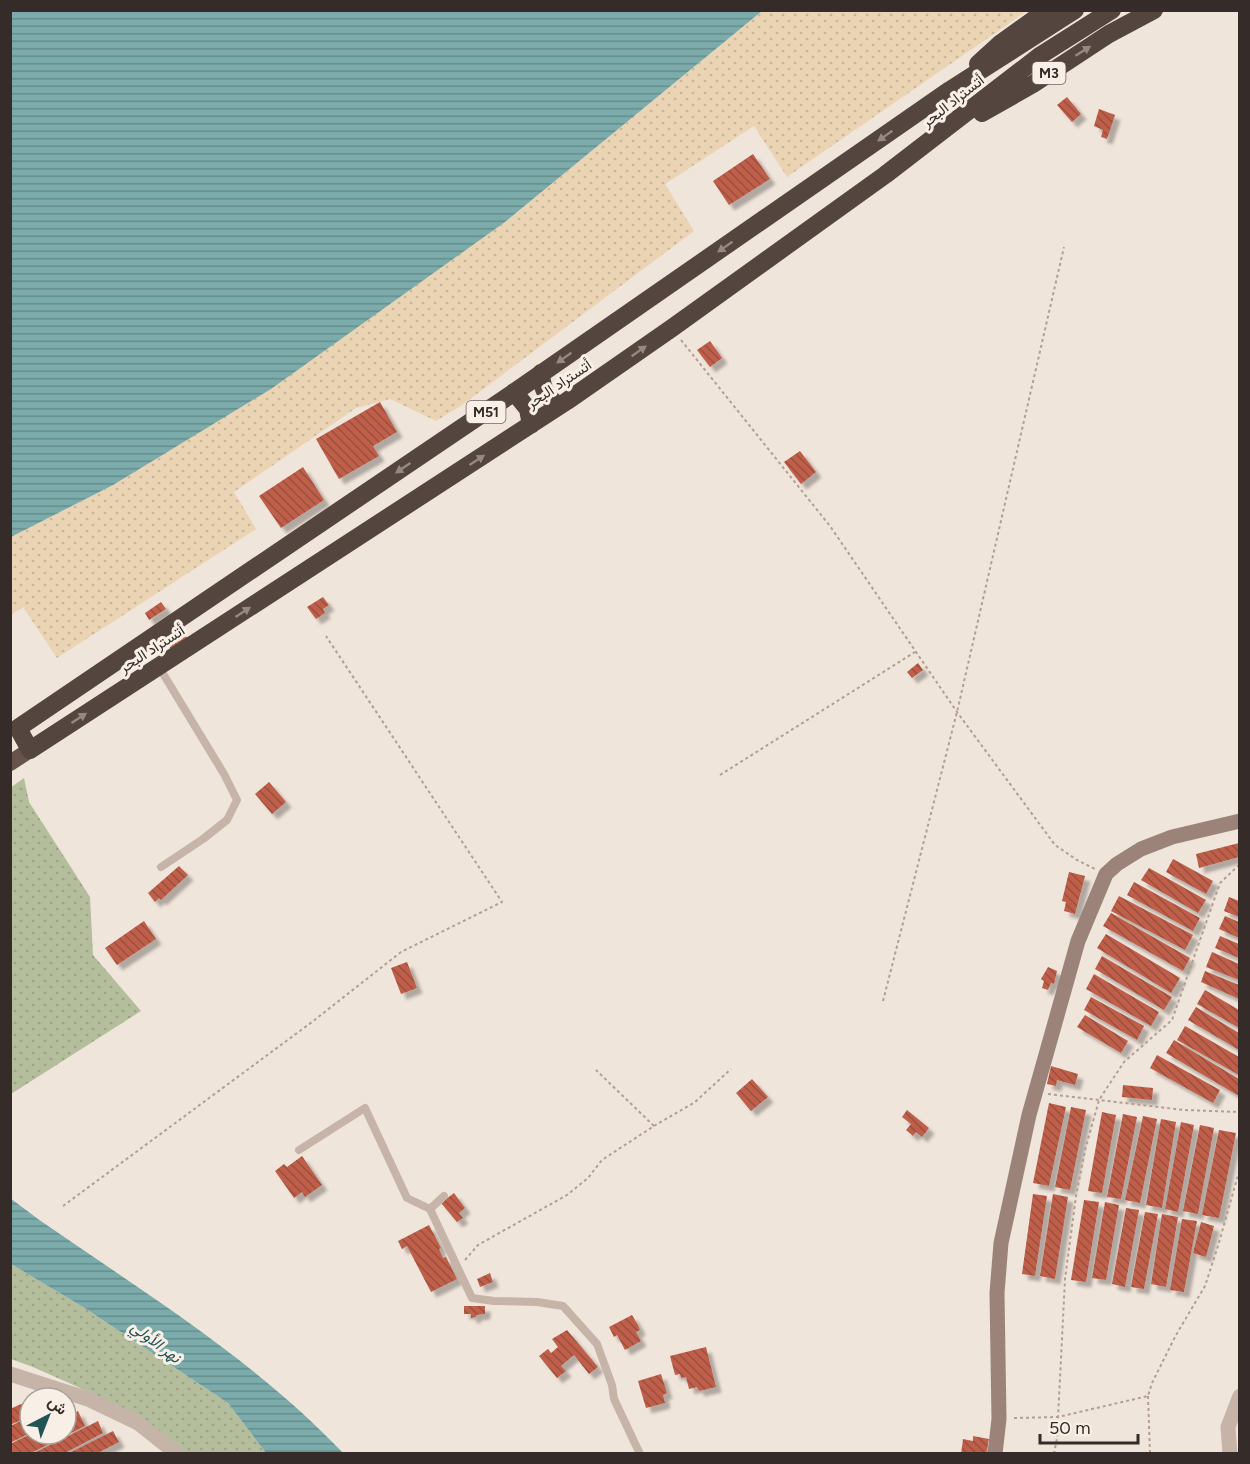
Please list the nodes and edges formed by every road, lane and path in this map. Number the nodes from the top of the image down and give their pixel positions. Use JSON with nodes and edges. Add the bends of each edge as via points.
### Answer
{"nodes":[{"id":1,"x":1047,"y":10,"type":"edge"},
{"id":2,"x":1075,"y":10,"type":"edge"},
{"id":3,"x":1112,"y":10,"type":"edge"},
{"id":4,"x":1154,"y":10,"type":"edge"},
{"id":5,"x":950,"y":90,"type":"junction"},
{"id":6,"x":942,"y":133,"type":"junction"},
{"id":7,"x":1064,"y":247,"type":"dead end"},
{"id":8,"x":672,"y":328,"type":"junction"},
{"id":9,"x":542,"y":374,"type":"junction"},
{"id":10,"x":514,"y":392,"type":"junction"},
{"id":11,"x":559,"y":406,"type":"junction"},
{"id":12,"x":531,"y":425,"type":"junction"},
{"id":13,"x":326,"y":636,"type":"dead end"},
{"id":14,"x":915,"y":652,"type":"junction"},
{"id":15,"x":159,"y":667,"type":"junction"},
{"id":16,"x":957,"y":712,"type":"junction"},
{"id":17,"x":14,"y":731,"type":"edge"},
{"id":18,"x":30,"y":750,"type":"junction"},
{"id":19,"x":10,"y":764,"type":"edge"},
{"id":20,"x":720,"y":775,"type":"dead end"},
{"id":21,"x":1239,"y":821,"type":"edge"},
{"id":22,"x":1239,"y":864,"type":"edge"},
{"id":23,"x":161,"y":867,"type":"dead end"},
{"id":24,"x":1106,"y":874,"type":"junction"},
{"id":25,"x":883,"y":1001,"type":"dead end"},
{"id":26,"x":731,"y":1069,"type":"dead end"},
{"id":27,"x":596,"y":1070,"type":"dead end"},
{"id":28,"x":1037,"y":1092,"type":"junction"},
{"id":29,"x":1099,"y":1100,"type":"junction"},
{"id":30,"x":1239,"y":1112,"type":"edge"},
{"id":31,"x":654,"y":1126,"type":"junction"},
{"id":32,"x":299,"y":1149,"type":"dead end"},
{"id":33,"x":1239,"y":1168,"type":"edge"},
{"id":34,"x":444,"y":1196,"type":"dead end"},
{"id":35,"x":63,"y":1206,"type":"dead end"},
{"id":36,"x":429,"y":1209,"type":"junction"},
{"id":37,"x":457,"y":1264,"type":"junction"},
{"id":38,"x":10,"y":1374,"type":"edge"},
{"id":39,"x":1148,"y":1396,"type":"junction"},
{"id":40,"x":1239,"y":1396,"type":"edge"},
{"id":41,"x":1058,"y":1416,"type":"junction"},
{"id":42,"x":999,"y":1419,"type":"junction"},
{"id":43,"x":177,"y":1454,"type":"edge"},
{"id":44,"x":640,"y":1454,"type":"edge"},
{"id":45,"x":995,"y":1454,"type":"edge"},
{"id":46,"x":1054,"y":1454,"type":"edge"},
{"id":47,"x":1150,"y":1454,"type":"edge"},
{"id":48,"x":1230,"y":1454,"type":"edge"}],
"edges":[{"from":1,"to":5,"type":"highway","via":[[1001,43]]},
{"from":2,"to":5,"type":"highway","name":"أتستراد البحر","number":"M51"},
{"from":3,"to":6,"type":"highway","name":"أتستراد البحر","number":"M51","via":[[1041,55]]},
{"from":6,"to":4,"type":"highway","number":"M3","one_way":true,"via":[[987,111]]},
{"from":5,"to":9,"type":"highway","name":"أتستراد البحر","number":"M51","one_way":true},
{"from":6,"to":8,"type":"highway","name":"أتستراد البحر","number":"M51"},
{"from":7,"to":16,"type":"path"},
{"from":11,"to":8,"type":"highway","name":"أتستراد البحر","number":"M51","one_way":true},
{"from":8,"to":14,"type":"path","via":[[830,526]]},
{"from":9,"to":10,"type":"highway","name":"أتستراد البحر","number":"M51"},
{"from":9,"to":11,"type":"highway","via":[[543,389]]},
{"from":10,"to":12,"type":"highway","via":[[528,409]]},
{"from":10,"to":17,"type":"highway","name":"أتستراد البحر","number":"M51","one_way":true},
{"from":11,"to":12,"type":"highway","name":"أتستراد البحر","number":"M51"},
{"from":15,"to":12,"type":"highway","name":"أتستراد البحر","number":"M51","one_way":true},
{"from":13,"to":35,"type":"path","via":[[502,902],[401,952]]},
{"from":14,"to":16,"type":"path"},
{"from":14,"to":20,"type":"path"},
{"from":18,"to":15,"type":"highway","name":"أتستراد البحر","number":"M51","one_way":true},
{"from":15,"to":23,"type":"lane","via":[[237,800],[227,820]]},
{"from":16,"to":24,"type":"path","via":[[1055,845]]},
{"from":16,"to":25,"type":"path"},
{"from":17,"to":18,"type":"highway"},
{"from":18,"to":19,"type":"highway","name":"أتستراد البحر","number":"M51"},
{"from":21,"to":24,"type":"main road","via":[[1172,837],[1141,849]]},
{"from":22,"to":29,"type":"path","via":[[1220,883],[1173,1020],[1124,1062]]},
{"from":24,"to":28,"type":"main road","via":[[1078,941]]},
{"from":26,"to":31,"type":"path","via":[[695,1102]]},
{"from":27,"to":31,"type":"path"},
{"from":28,"to":29,"type":"path"},
{"from":28,"to":42,"type":"main road","via":[[1001,1243],[997,1293]]},
{"from":29,"to":30,"type":"path"},
{"from":29,"to":41,"type":"path","via":[[1076,1196],[1065,1280]]},
{"from":31,"to":37,"type":"path","via":[[602,1160],[567,1195],[478,1245],[466,1260]]},
{"from":32,"to":36,"type":"lane","via":[[365,1108],[407,1198]]},
{"from":33,"to":39,"type":"path","via":[[1204,1286]]},
{"from":34,"to":36,"type":"lane"},
{"from":36,"to":37,"type":"lane"},
{"from":37,"to":44,"type":"lane","via":[[472,1298],[563,1306],[576,1318],[597,1344],[614,1399]]},
{"from":38,"to":43,"type":"street","via":[[98,1403],[138,1423]]},
{"from":39,"to":41,"type":"path"},
{"from":39,"to":47,"type":"path"},
{"from":40,"to":48,"type":"street","via":[[1228,1427]]},
{"from":41,"to":42,"type":"path"},
{"from":41,"to":46,"type":"path"},
{"from":42,"to":45,"type":"main road"}]}
